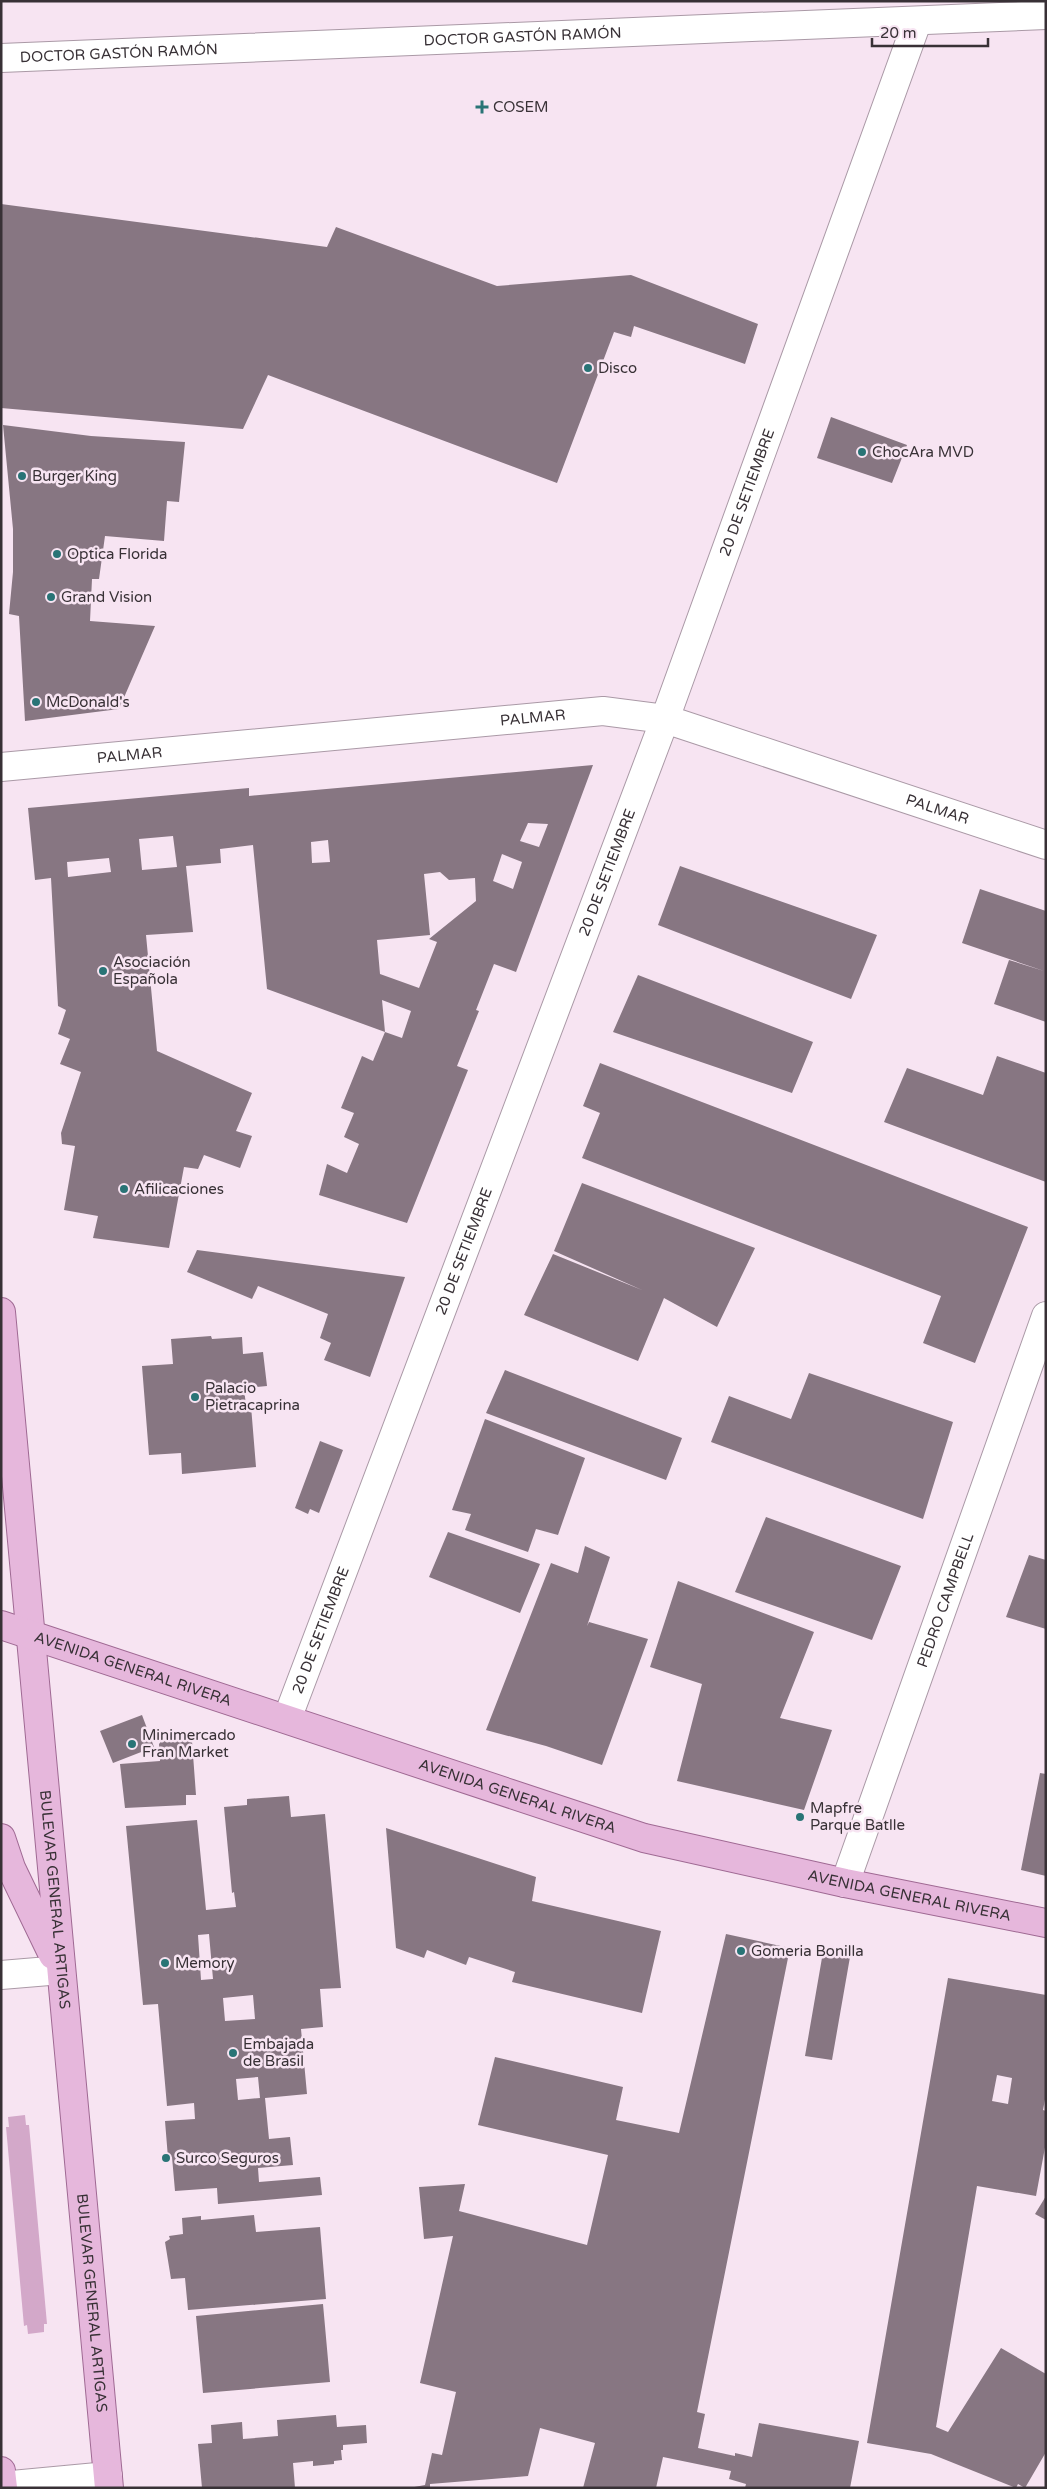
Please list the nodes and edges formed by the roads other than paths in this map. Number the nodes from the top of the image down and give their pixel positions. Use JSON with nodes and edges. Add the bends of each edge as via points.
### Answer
{"nodes":[{"id":1,"x":1046,"y":16,"type":"edge"},
{"id":2,"x":917,"y":22,"type":"junction"},
{"id":3,"x":1,"y":58,"type":"edge"},
{"id":4,"x":665,"y":719,"type":"junction"},
{"id":5,"x":1,"y":767,"type":"edge"},
{"id":6,"x":1046,"y":845,"type":"edge"},
{"id":7,"x":1,"y":1312,"type":"edge"},
{"id":8,"x":1046,"y":1316,"type":"edge"},
{"id":9,"x":1,"y":1618,"type":"edge"},
{"id":10,"x":1,"y":1625,"type":"edge"},
{"id":11,"x":32,"y":1636,"type":"junction"},
{"id":12,"x":287,"y":1718,"type":"junction"},
{"id":13,"x":1,"y":1838,"type":"edge"},
{"id":14,"x":845,"y":1883,"type":"junction"},
{"id":15,"x":1046,"y":1923,"type":"edge"},
{"id":16,"x":61,"y":1970,"type":"junction"},
{"id":17,"x":1,"y":1974,"type":"edge"},
{"id":18,"x":109,"y":2482,"type":"edge"},
{"id":19,"x":2,"y":2483,"type":"edge"}],
"edges":[{"from":1,"to":2,"type":"street","name":"DOCTOR GASTÓN RAMÓN"},
{"from":2,"to":3,"type":"street","name":"DOCTOR GASTÓN RAMÓN"},
{"from":2,"to":4,"type":"street","name":"20 DE SETIEMBRE"},
{"from":4,"to":5,"type":"street","name":"PALMAR","via":[[603,710]]},
{"from":4,"to":6,"type":"street","name":"PALMAR"},
{"from":4,"to":12,"type":"street","name":"20 DE SETIEMBRE"},
{"from":7,"to":11,"type":"main road","name":"BULEVAR GENERAL ARTIGAS"},
{"from":8,"to":14,"type":"street","name":"PEDRO CAMPBELL"},
{"from":9,"to":11,"type":"main road"},
{"from":10,"to":11,"type":"main road","name":"AVENIDA GENERAL RIVERA"},
{"from":11,"to":12,"type":"main road","name":"AVENIDA GENERAL RIVERA"},
{"from":11,"to":16,"type":"main road","name":"BULEVAR GENERAL ARTIGAS"},
{"from":12,"to":14,"type":"main road","name":"AVENIDA GENERAL RIVERA","via":[[644,1838]]},
{"from":13,"to":16,"type":"main road","via":[[11,1868]]},
{"from":14,"to":15,"type":"main road","name":"AVENIDA GENERAL RIVERA"},
{"from":16,"to":17,"type":"street"},
{"from":16,"to":18,"type":"main road","name":"BULEVAR GENERAL ARTIGAS"},
{"from":18,"to":19,"type":"street"}]}
